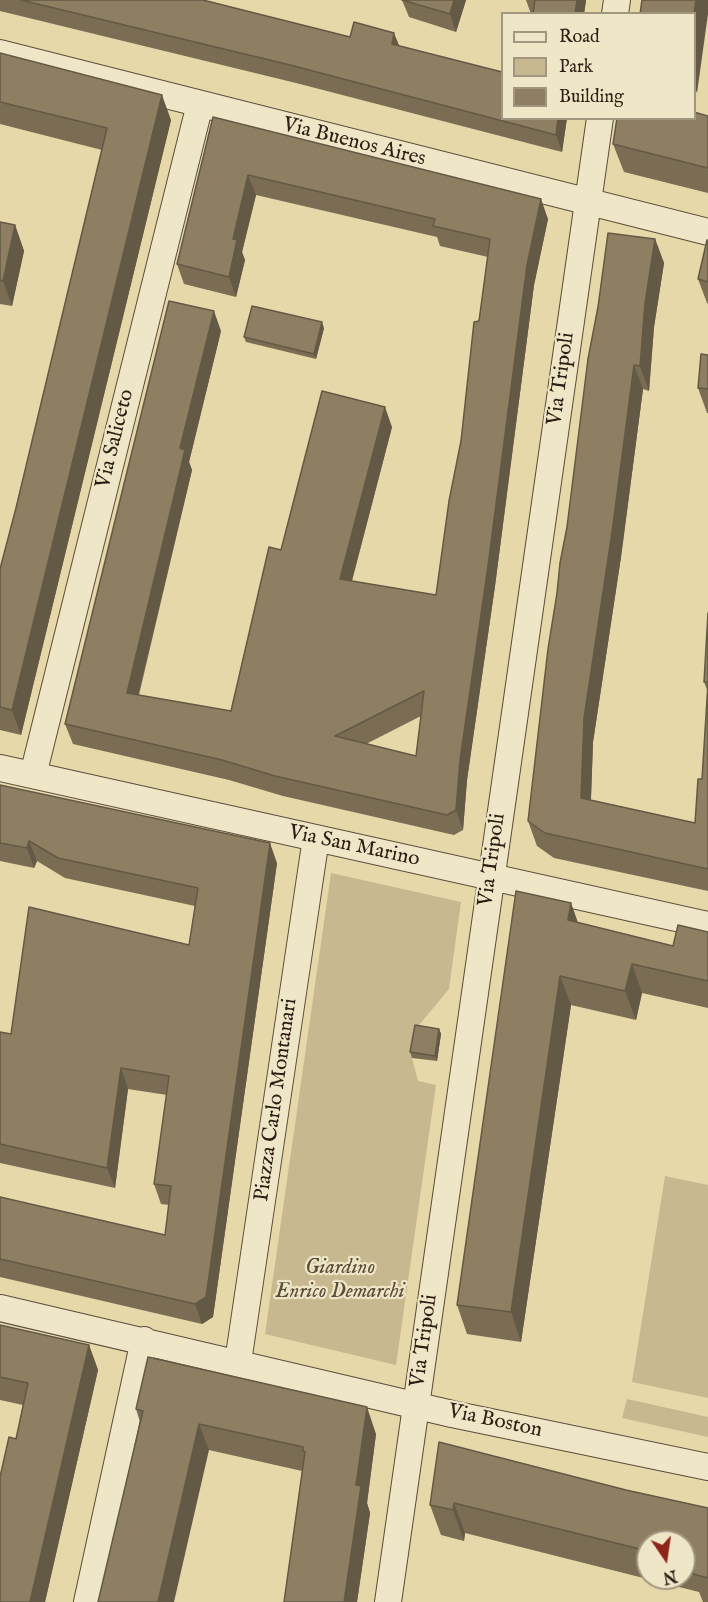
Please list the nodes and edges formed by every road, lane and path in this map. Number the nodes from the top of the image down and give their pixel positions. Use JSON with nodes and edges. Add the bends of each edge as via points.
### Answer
{"nodes":[{"id":1,"x":0,"y":53,"type":"edge"},
{"id":2,"x":200,"y":104,"type":"junction"},
{"id":3,"x":600,"y":120,"type":"edge"},
{"id":4,"x":588,"y":202,"type":"junction"},
{"id":5,"x":708,"y":232,"type":"edge"},
{"id":6,"x":0,"y":768,"type":"edge"},
{"id":7,"x":33,"y":775,"type":"junction"},
{"id":8,"x":316,"y":838,"type":"junction"},
{"id":9,"x":490,"y":877,"type":"junction"},
{"id":10,"x":708,"y":925,"type":"edge"},
{"id":11,"x":0,"y":1308,"type":"edge"},
{"id":12,"x":144,"y":1340,"type":"junction"},
{"id":13,"x":238,"y":1362,"type":"junction"},
{"id":14,"x":415,"y":1405,"type":"junction"},
{"id":15,"x":708,"y":1467,"type":"edge"},
{"id":16,"x":87,"y":1602,"type":"edge"},
{"id":17,"x":388,"y":1602,"type":"edge"}],
"edges":[{"from":1,"to":2,"type":"street","name":"Via Buenos Aires"},
{"from":2,"to":4,"type":"street","name":"Via Buenos Aires"},
{"from":2,"to":7,"type":"street","name":"Via Saliceto"},
{"from":3,"to":4,"type":"street","name":"Via Tripoli"},
{"from":4,"to":5,"type":"street","name":"Via Buenos Aires"},
{"from":4,"to":9,"type":"street","name":"Via Tripoli"},
{"from":6,"to":7,"type":"street","name":"Via San Marino"},
{"from":7,"to":8,"type":"street","name":"Via San Marino"},
{"from":8,"to":9,"type":"street","name":"Via San Marino"},
{"from":8,"to":13,"type":"street","name":"Piazza Carlo Montanari"},
{"from":9,"to":10,"type":"street","name":"Via San Marino"},
{"from":9,"to":14,"type":"street","name":"Via Tripoli"},
{"from":11,"to":12,"type":"street","name":"Via Boston"},
{"from":12,"to":13,"type":"street","name":"Via Boston"},
{"from":12,"to":16,"type":"street"},
{"from":13,"to":14,"type":"street","name":"Via Boston"},
{"from":14,"to":15,"type":"street","name":"Via Boston"},
{"from":14,"to":17,"type":"street","name":"Via Tripoli"}]}
